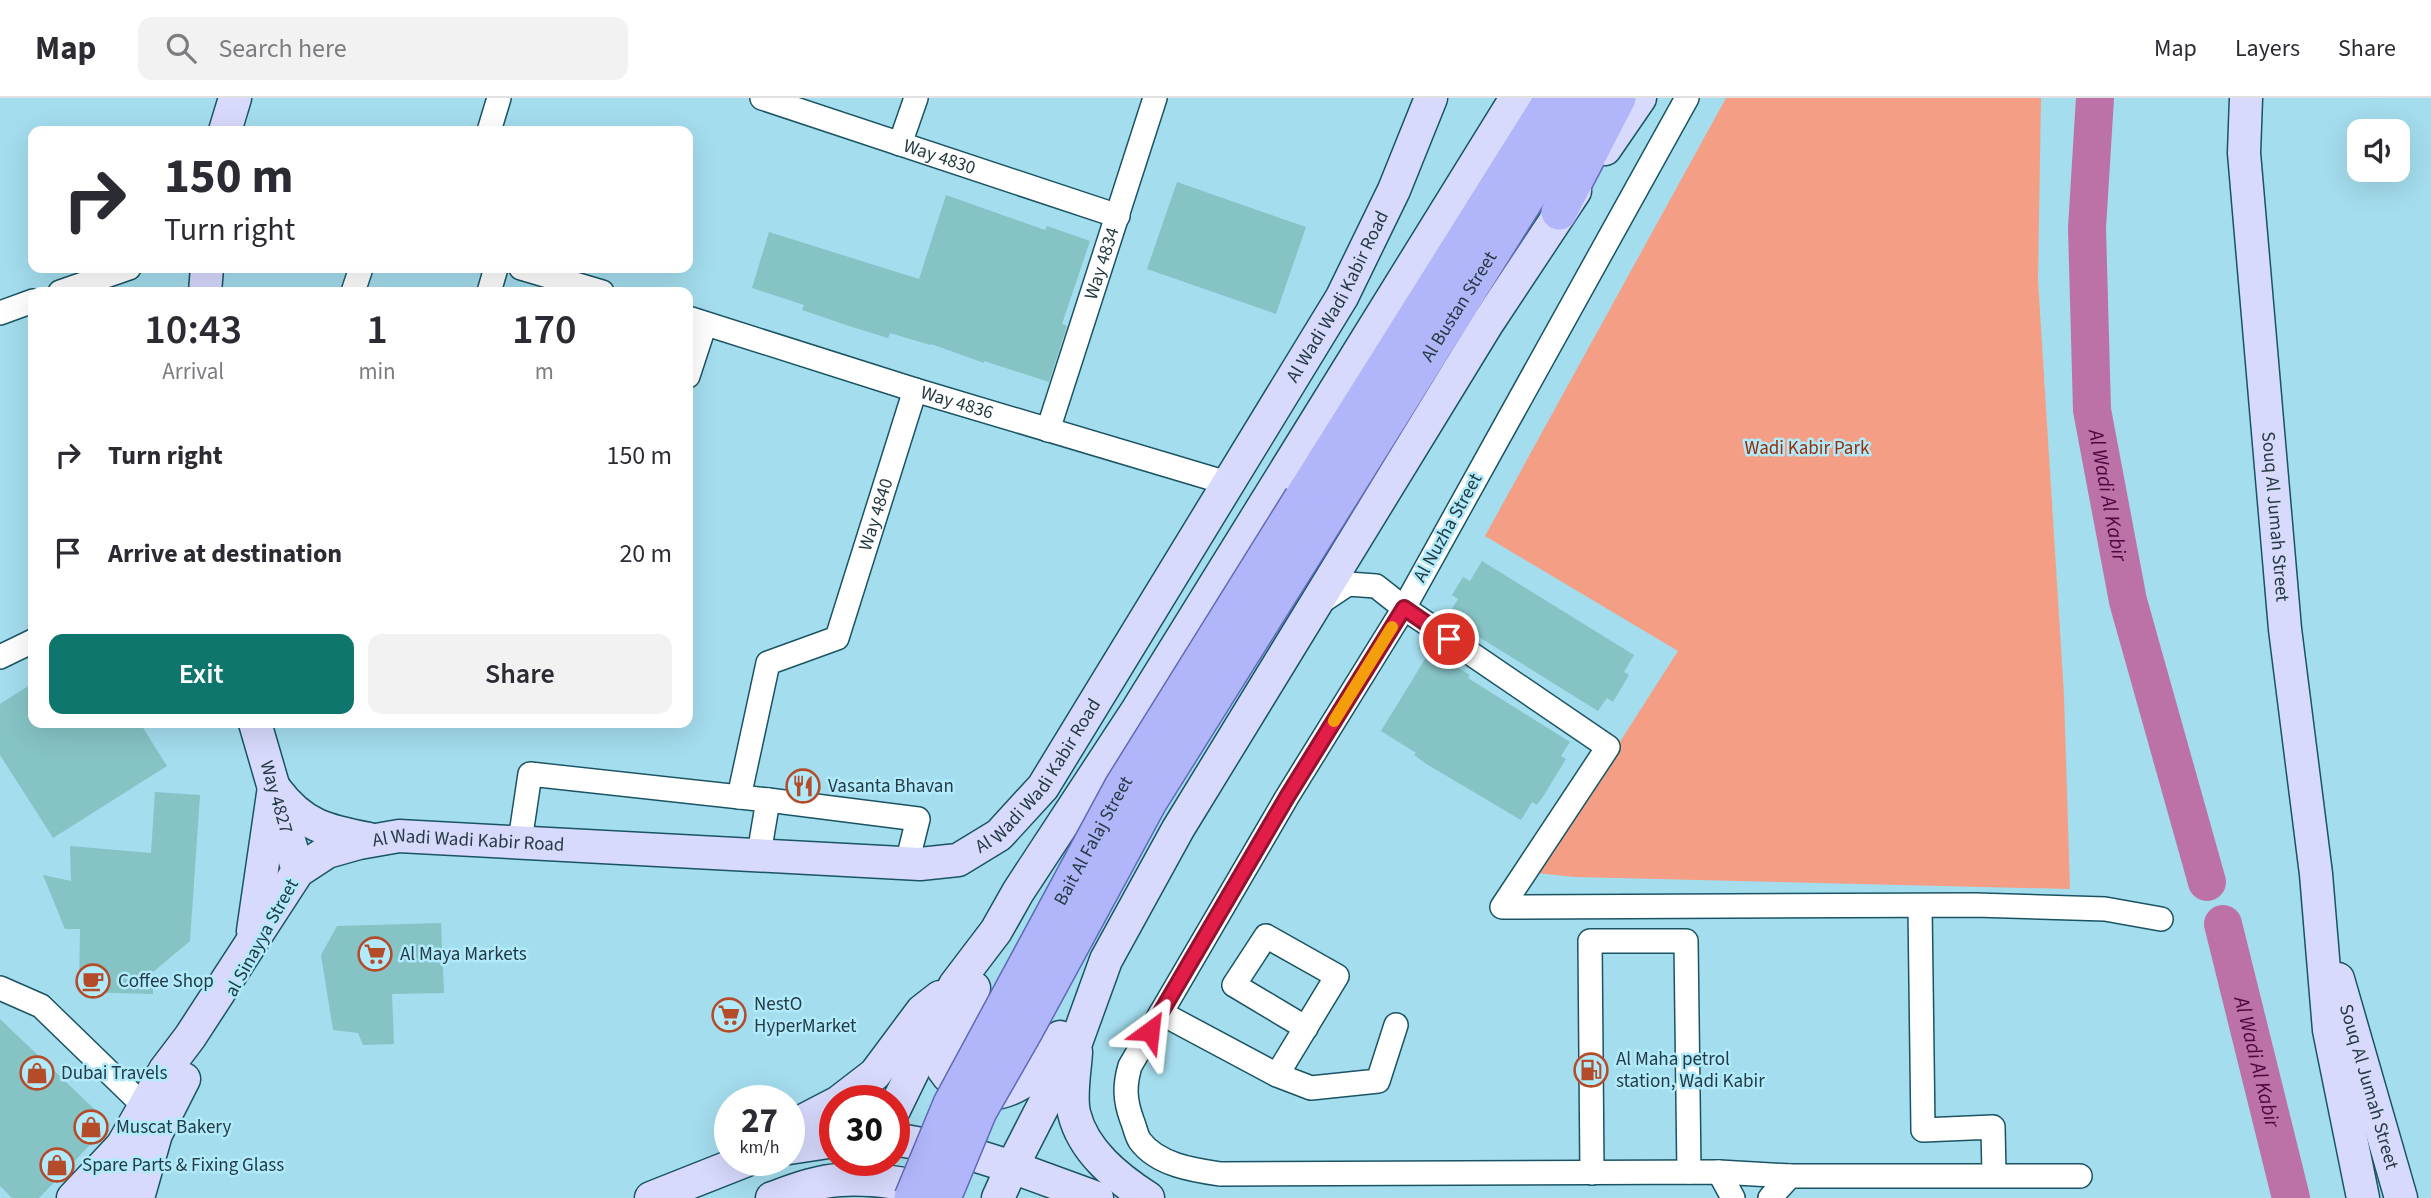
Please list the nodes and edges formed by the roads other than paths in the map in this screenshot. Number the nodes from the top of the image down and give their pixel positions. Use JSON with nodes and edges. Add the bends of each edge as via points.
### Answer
{"nodes":[{"id":1,"x":235,"y":98,"type":"edge"},
{"id":2,"x":499,"y":98,"type":"edge"},
{"id":3,"x":762,"y":98,"type":"edge"},
{"id":4,"x":916,"y":98,"type":"edge"},
{"id":5,"x":1155,"y":98,"type":"edge"},
{"id":6,"x":1431,"y":98,"type":"edge"},
{"id":7,"x":1516,"y":98,"type":"edge"},
{"id":8,"x":1553,"y":98,"type":"edge"},
{"id":9,"x":1589,"y":98,"type":"edge"},
{"id":10,"x":1618,"y":98,"type":"edge"},
{"id":11,"x":1640,"y":98,"type":"edge"},
{"id":12,"x":1687,"y":98,"type":"edge"},
{"id":13,"x":2246,"y":98,"type":"edge"},
{"id":14,"x":227,"y":126,"type":"edge"},
{"id":15,"x":491,"y":126,"type":"edge"},
{"id":16,"x":900,"y":144,"type":"junction"},
{"id":17,"x":1559,"y":212,"type":"junction"},
{"id":18,"x":1118,"y":216,"type":"junction"},
{"id":19,"x":115,"y":273,"type":"edge"},
{"id":20,"x":538,"y":273,"type":"edge"},
{"id":21,"x":74,"y":287,"type":"edge"},
{"id":22,"x":585,"y":287,"type":"edge"},
{"id":23,"x":28,"y":304,"type":"edge"},
{"id":24,"x":0,"y":313,"type":"edge"},
{"id":25,"x":696,"y":321,"type":"edge"},
{"id":26,"x":693,"y":342,"type":"edge"},
{"id":27,"x":915,"y":390,"type":"junction"},
{"id":28,"x":1048,"y":430,"type":"junction"},
{"id":29,"x":1227,"y":483,"type":"junction"},
{"id":30,"x":1315,"y":507,"type":"junction"},
{"id":31,"x":1312,"y":607,"type":"junction"},
{"id":32,"x":1404,"y":608,"type":"junction"},
{"id":33,"x":28,"y":643,"type":"edge"},
{"id":34,"x":0,"y":657,"type":"edge"},
{"id":35,"x":257,"y":728,"type":"edge"},
{"id":36,"x":274,"y":787,"type":"junction"},
{"id":37,"x":739,"y":797,"type":"junction"},
{"id":38,"x":768,"y":800,"type":"junction"},
{"id":39,"x":378,"y":840,"type":"junction"},
{"id":40,"x":520,"y":841,"type":"junction"},
{"id":41,"x":759,"y":854,"type":"junction"},
{"id":42,"x":907,"y":863,"type":"junction"},
{"id":43,"x":298,"y":871,"type":"junction"},
{"id":44,"x":1920,"y":906,"type":"junction"},
{"id":45,"x":2161,"y":919,"type":"dead end"},
{"id":46,"x":996,"y":931,"type":"junction"},
{"id":47,"x":2322,"y":935,"type":"junction"},
{"id":48,"x":252,"y":943,"type":"junction"},
{"id":49,"x":1106,"y":960,"type":"junction"},
{"id":50,"x":955,"y":985,"type":"junction"},
{"id":51,"x":0,"y":988,"type":"edge"},
{"id":52,"x":1161,"y":1013,"type":"junction"},
{"id":53,"x":1395,"y":1025,"type":"dead end"},
{"id":54,"x":1306,"y":1028,"type":"dead end"},
{"id":55,"x":1077,"y":1040,"type":"junction"},
{"id":56,"x":1277,"y":1075,"type":"junction"},
{"id":57,"x":861,"y":1085,"type":"edge"},
{"id":58,"x":906,"y":1085,"type":"edge"},
{"id":59,"x":145,"y":1107,"type":"junction"},
{"id":60,"x":910,"y":1142,"type":"edge"},
{"id":61,"x":134,"y":1156,"type":"junction"},
{"id":62,"x":1012,"y":1167,"type":"junction"},
{"id":63,"x":714,"y":1170,"type":"edge"},
{"id":64,"x":1689,"y":1172,"type":"junction"},
{"id":65,"x":1719,"y":1172,"type":"junction"},
{"id":66,"x":1592,"y":1173,"type":"junction"},
{"id":67,"x":1790,"y":1175,"type":"junction"},
{"id":68,"x":1994,"y":1175,"type":"junction"},
{"id":69,"x":2080,"y":1176,"type":"dead end"},
{"id":70,"x":866,"y":1180,"type":"edge"},
{"id":71,"x":73,"y":1198,"type":"edge"},
{"id":72,"x":110,"y":1198,"type":"edge"},
{"id":73,"x":138,"y":1198,"type":"edge"},
{"id":74,"x":152,"y":1198,"type":"edge"},
{"id":75,"x":651,"y":1198,"type":"edge"},
{"id":76,"x":772,"y":1198,"type":"edge"},
{"id":77,"x":912,"y":1198,"type":"edge"},
{"id":78,"x":943,"y":1198,"type":"edge"},
{"id":79,"x":955,"y":1198,"type":"edge"},
{"id":80,"x":998,"y":1198,"type":"edge"},
{"id":81,"x":1097,"y":1198,"type":"edge"},
{"id":82,"x":1148,"y":1198,"type":"edge"},
{"id":83,"x":1733,"y":1198,"type":"edge"},
{"id":84,"x":1770,"y":1198,"type":"edge"},
{"id":85,"x":2363,"y":1198,"type":"edge"},
{"id":86,"x":2401,"y":1198,"type":"edge"}],
"edges":[{"from":1,"to":14,"type":"street"},
{"from":2,"to":15,"type":"street"},
{"from":3,"to":16,"type":"street","name":"Way 4830"},
{"from":4,"to":16,"type":"street"},
{"from":5,"to":18,"type":"street","name":"Way 4834"},
{"from":6,"to":29,"type":"street","name":"Al Wadi Wadi Kabir Road","via":[[1394,190],[1342,297]]},
{"from":7,"to":46,"type":"street"},
{"from":8,"to":30,"type":"main road","name":"Al Bustan Street"},
{"from":9,"to":30,"type":"main road","name":"Al Bustan Street"},
{"from":10,"to":17,"type":"main road"},
{"from":11,"to":17,"type":"street"},
{"from":12,"to":32,"type":"street","name":"Al Nuzha Street"},
{"from":13,"to":47,"type":"street","name":"Souq Al Jumah Street","via":[[2244,153],[2285,629]]},
{"from":16,"to":18,"type":"street","name":"Way 4830"},
{"from":17,"to":31,"type":"street"},
{"from":18,"to":28,"type":"street","name":"Way 4834"},
{"from":19,"to":21,"type":"street"},
{"from":20,"to":22,"type":"street"},
{"from":23,"to":24,"type":"street"},
{"from":25,"to":26,"type":"street"},
{"from":25,"to":27,"type":"street","name":"Way 4836"},
{"from":27,"to":28,"type":"street","name":"Way 4836"},
{"from":27,"to":37,"type":"street","name":"Way 4840","via":[[837,638],[768,663]]},
{"from":28,"to":29,"type":"street","name":"Way 4836"},
{"from":29,"to":42,"type":"street","name":"Al Wadi Wadi Kabir Road","via":[[1042,787],[999,835],[958,860]]},
{"from":30,"to":77,"type":"main road","name":"Bait Al Falaj Street","bridge":true,"via":[[1122,787],[951,1104]]},
{"from":30,"to":78,"type":"main road","name":"Bait Al Falaj Street","bridge":true,"via":[[979,1111]]},
{"from":31,"to":32,"type":"street","via":[[1348,584],[1376,586]]},
{"from":31,"to":49,"type":"street","via":[[1178,829]]},
{"from":32,"to":44,"type":"street","via":[[1608,747],[1502,907]]},
{"from":32,"to":52,"type":"street","name":"Al Nuzha Street"},
{"from":33,"to":34,"type":"street"},
{"from":35,"to":36,"type":"street","name":"Way 4827"},
{"from":36,"to":39,"type":"street","via":[[290,809],[307,820],[328,830]]},
{"from":36,"to":43,"type":"street","name":"Way 4827"},
{"from":36,"to":48,"type":"street"},
{"from":37,"to":38,"type":"street"},
{"from":37,"to":40,"type":"street","via":[[530,774]]},
{"from":38,"to":41,"type":"street"},
{"from":38,"to":42,"type":"street","via":[[918,819]]},
{"from":39,"to":40,"type":"street","name":"Al Wadi Wadi Kabir Road","via":[[399,836]]},
{"from":39,"to":43,"type":"street","name":"Al Wadi Wadi Kabir Road","via":[[327,852]]},
{"from":40,"to":41,"type":"street","name":"Al Wadi Wadi Kabir Road"},
{"from":41,"to":42,"type":"street","name":"Al Wadi Wadi Kabir Road"},
{"from":43,"to":48,"type":"street","name":"al Sinayya Street"},
{"from":43,"to":61,"type":"street","name":"al Sinayya Street","via":[[156,1134]]},
{"from":44,"to":45,"type":"street","via":[[2105,909]]},
{"from":44,"to":68,"type":"street","via":[[1923,1130],[1993,1127]]},
{"from":46,"to":49,"type":"street","via":[[943,1069],[950,1081],[974,1094],[997,1094],[1023,1083],[1041,1068]]},
{"from":46,"to":50,"type":"street"},
{"from":47,"to":85,"type":"street","name":"Souq Al Jumah Street","via":[[2329,1030]]},
{"from":47,"to":86,"type":"street","name":"Souq Al Jumah Street"},
{"from":48,"to":59,"type":"street","name":"al Sinayya Street"},
{"from":49,"to":55,"type":"street"},
{"from":50,"to":57,"type":"street","via":[[922,1011],[875,1074]]},
{"from":50,"to":58,"type":"street"},
{"from":51,"to":59,"type":"street","via":[[41,1006]]},
{"from":52,"to":56,"type":"street"},
{"from":52,"to":66,"type":"street","name":"Al Nuzha Street","via":[[1130,1066],[1125,1084],[1127,1107],[1139,1140],[1182,1168],[1220,1174]]},
{"from":53,"to":56,"type":"street","via":[[1378,1081],[1311,1088]]},
{"from":54,"to":56,"type":"street"},
{"from":55,"to":62,"type":"street"},
{"from":55,"to":82,"type":"street","via":[[1074,1111],[1084,1138],[1121,1181]]},
{"from":59,"to":61,"type":"street","name":"al Sinayya Street"},
{"from":60,"to":62,"type":"street"},
{"from":61,"to":71,"type":"street"},
{"from":61,"to":72,"type":"street","name":"al Sinayya Street"},
{"from":61,"to":73,"type":"street","name":"al Sinayya Street"},
{"from":61,"to":74,"type":"street"},
{"from":62,"to":80,"type":"street"},
{"from":62,"to":81,"type":"street"},
{"from":63,"to":75,"type":"street"},
{"from":64,"to":65,"type":"street"},
{"from":64,"to":66,"type":"street"},
{"from":64,"to":66,"type":"street","via":[[1686,941],[1590,941]]},
{"from":65,"to":67,"type":"street"},
{"from":65,"to":83,"type":"street"},
{"from":67,"to":68,"type":"street"},
{"from":67,"to":84,"type":"street"},
{"from":68,"to":69,"type":"street"},
{"from":70,"to":76,"type":"street","via":[[837,1180]]},
{"from":70,"to":79,"type":"street","via":[[929,1189]]}]}
